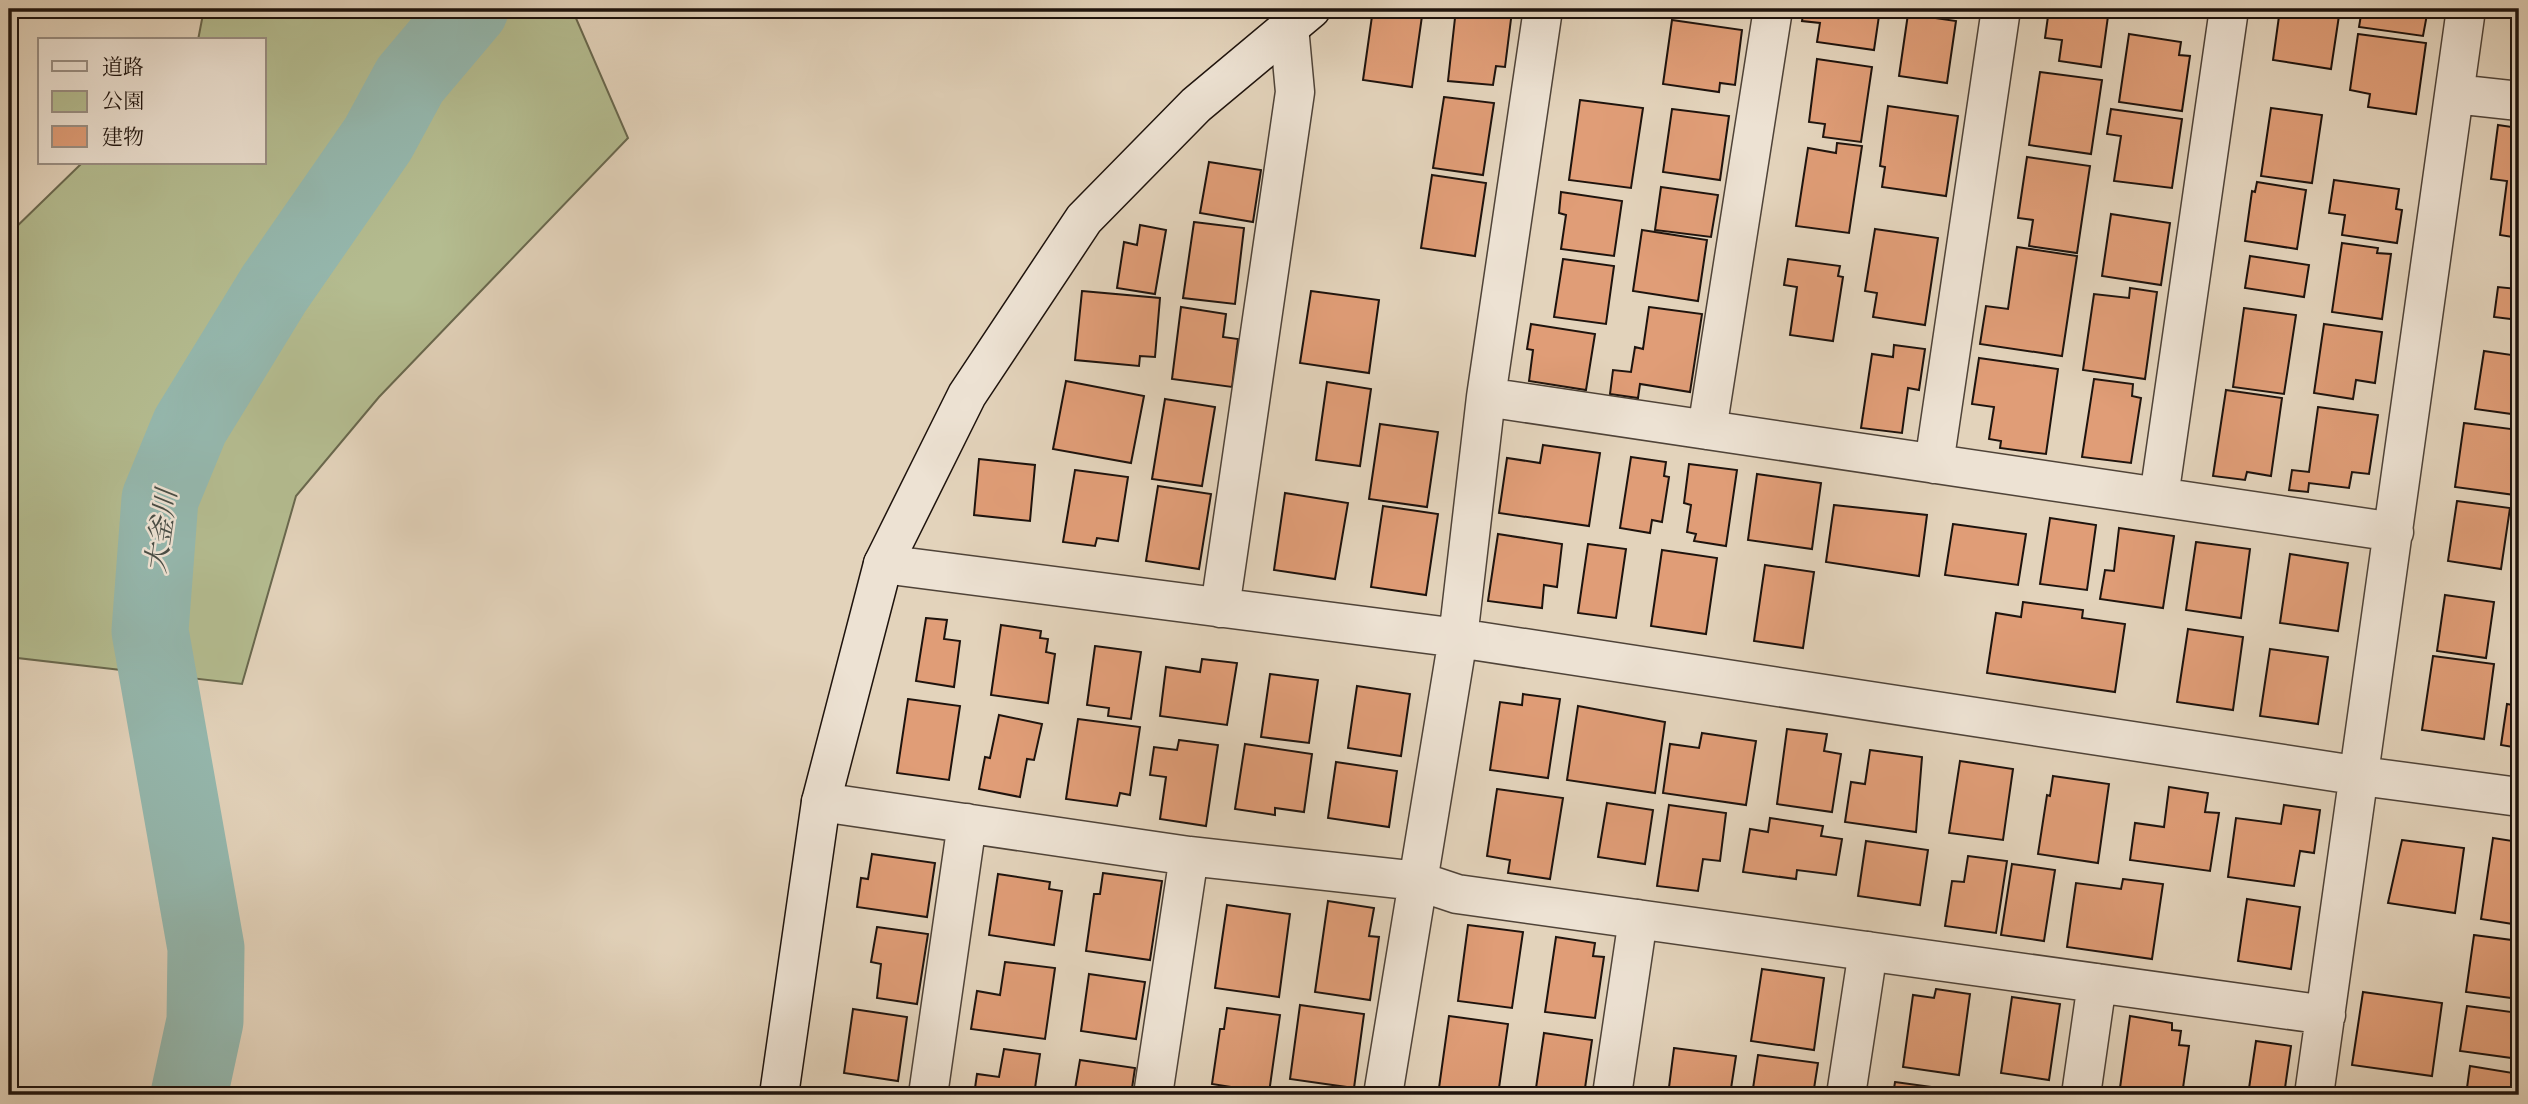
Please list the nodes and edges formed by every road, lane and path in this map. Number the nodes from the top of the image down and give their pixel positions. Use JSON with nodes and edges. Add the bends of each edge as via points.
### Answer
{"nodes":[{"id":1,"x":1543,"y":9,"type":"edge"},
{"id":2,"x":1773,"y":9,"type":"edge"},
{"id":3,"x":2001,"y":9,"type":"edge"},
{"id":4,"x":2229,"y":9,"type":"edge"},
{"id":5,"x":2466,"y":9,"type":"edge"},
{"id":6,"x":1300,"y":18,"type":"edge"},
{"id":7,"x":2455,"y":94,"type":"junction"},
{"id":8,"x":2519,"y":101,"type":"edge"},
{"id":9,"x":1486,"y":397,"type":"junction"},
{"id":10,"x":1707,"y":430,"type":"junction"},
{"id":11,"x":1934,"y":464,"type":"junction"},
{"id":12,"x":2159,"y":498,"type":"junction"},
{"id":13,"x":2394,"y":533,"type":"junction"},
{"id":14,"x":883,"y":564,"type":"junction"},
{"id":15,"x":1220,"y":608,"type":"junction"},
{"id":16,"x":1458,"y":638,"type":"junction"},
{"id":17,"x":2361,"y":776,"type":"junction"},
{"id":18,"x":2519,"y":797,"type":"edge"},
{"id":19,"x":821,"y":802,"type":"junction"},
{"id":20,"x":967,"y":823,"type":"junction"},
{"id":21,"x":1189,"y":856,"type":"junction"},
{"id":22,"x":1418,"y":881,"type":"junction"},
{"id":23,"x":1638,"y":919,"type":"junction"},
{"id":24,"x":1868,"y":951,"type":"junction"},
{"id":25,"x":2098,"y":983,"type":"junction"},
{"id":26,"x":2326,"y":1015,"type":"junction"},
{"id":27,"x":779,"y":1095,"type":"edge"},
{"id":28,"x":928,"y":1095,"type":"edge"},
{"id":29,"x":1153,"y":1095,"type":"edge"},
{"id":30,"x":1383,"y":1095,"type":"edge"},
{"id":31,"x":1612,"y":1095,"type":"edge"},
{"id":32,"x":1846,"y":1095,"type":"edge"},
{"id":33,"x":2081,"y":1095,"type":"edge"},
{"id":34,"x":2314,"y":1095,"type":"edge"}],
"edges":[{"from":1,"to":9,"type":"street"},
{"from":2,"to":10,"type":"street"},
{"from":3,"to":11,"type":"street"},
{"from":4,"to":12,"type":"street"},
{"from":5,"to":7,"type":"street"},
{"from":6,"to":14,"type":"street","via":[[1196,105],[1084,219],[967,395]]},
{"from":6,"to":15,"type":"street","via":[[1295,92]]},
{"from":7,"to":8,"type":"street"},
{"from":7,"to":13,"type":"street"},
{"from":9,"to":10,"type":"street"},
{"from":9,"to":16,"type":"street"},
{"from":10,"to":11,"type":"street"},
{"from":11,"to":12,"type":"street"},
{"from":12,"to":13,"type":"street"},
{"from":13,"to":17,"type":"street"},
{"from":14,"to":15,"type":"street"},
{"from":14,"to":19,"type":"street"},
{"from":15,"to":16,"type":"street"},
{"from":16,"to":17,"type":"street"},
{"from":16,"to":22,"type":"street"},
{"from":17,"to":18,"type":"street"},
{"from":17,"to":26,"type":"street"},
{"from":19,"to":20,"type":"street"},
{"from":19,"to":27,"type":"street"},
{"from":20,"to":21,"type":"street"},
{"from":20,"to":28,"type":"street"},
{"from":21,"to":22,"type":"street"},
{"from":21,"to":29,"type":"street"},
{"from":22,"to":23,"type":"street","via":[[1457,894]]},
{"from":22,"to":30,"type":"street"},
{"from":23,"to":24,"type":"street"},
{"from":23,"to":31,"type":"street"},
{"from":24,"to":25,"type":"street"},
{"from":24,"to":32,"type":"street"},
{"from":25,"to":26,"type":"street"},
{"from":25,"to":33,"type":"street"},
{"from":26,"to":34,"type":"street"}]}
